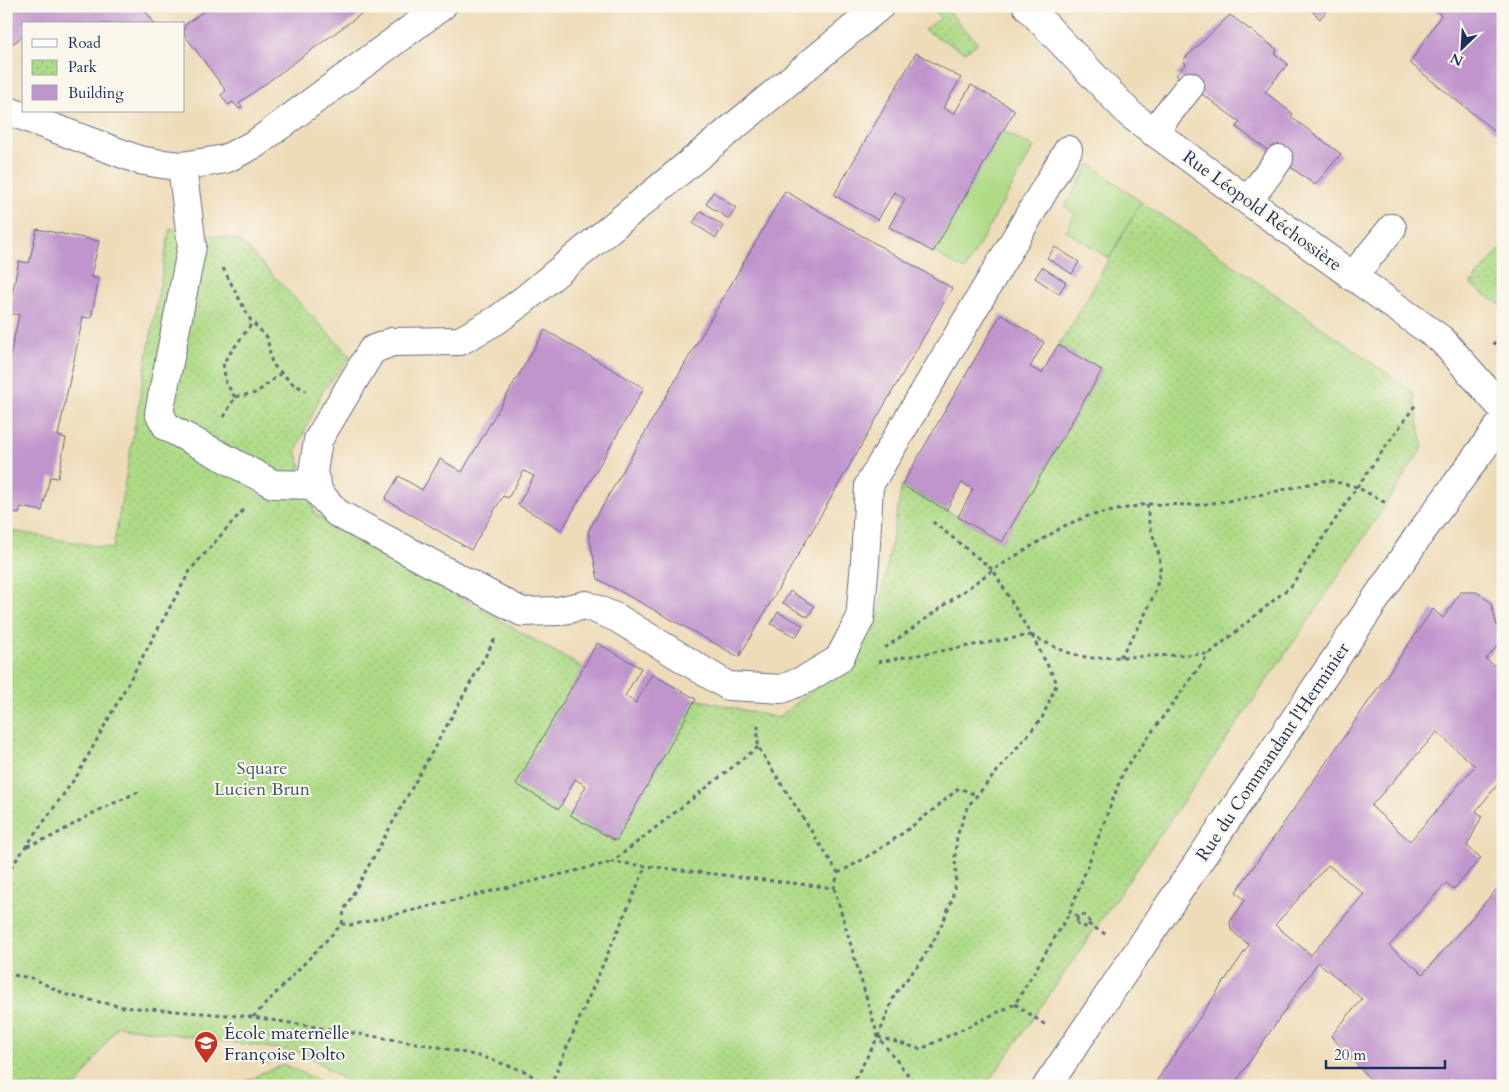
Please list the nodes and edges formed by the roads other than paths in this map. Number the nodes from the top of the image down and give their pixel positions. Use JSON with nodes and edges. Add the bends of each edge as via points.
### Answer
{"nodes":[{"id":1,"x":442,"y":6,"type":"edge"},
{"id":2,"x":880,"y":6,"type":"edge"},
{"id":3,"x":1027,"y":6,"type":"edge"},
{"id":4,"x":1190,"y":86,"type":"dead end"},
{"id":5,"x":6,"y":110,"type":"edge"},
{"id":6,"x":1153,"y":132,"type":"junction"},
{"id":7,"x":1068,"y":150,"type":"dead end"},
{"id":8,"x":1279,"y":159,"type":"dead end"},
{"id":9,"x":182,"y":166,"type":"junction"},
{"id":10,"x":1248,"y":202,"type":"junction"},
{"id":11,"x":1392,"y":228,"type":"dead end"},
{"id":12,"x":1352,"y":277,"type":"junction"},
{"id":13,"x":1503,"y":409,"type":"edge"},
{"id":14,"x":1503,"y":421,"type":"edge"},
{"id":15,"x":317,"y":485,"type":"junction"},
{"id":16,"x":1047,"y":1086,"type":"edge"}],
"edges":[{"from":1,"to":9,"type":"street","via":[[255,144],[225,160]]},
{"from":2,"to":15,"type":"street","via":[[497,320],[460,341],[392,342],[372,350],[318,440],[313,472]]},
{"from":3,"to":6,"type":"street","name":"Rue Léopold Réchossière","via":[[1131,115]]},
{"from":4,"to":6,"type":"street"},
{"from":5,"to":9,"type":"street","via":[[139,160]]},
{"from":6,"to":10,"type":"street","name":"Rue Léopold Réchossière"},
{"from":7,"to":15,"type":"street","via":[[869,485],[860,619],[838,659],[806,679],[782,689],[728,686],[617,618],[586,604],[558,611],[522,612],[337,513],[319,493]]},
{"from":8,"to":10,"type":"street"},
{"from":9,"to":15,"type":"street","via":[[192,246],[159,413],[167,427],[273,484]]},
{"from":10,"to":12,"type":"street","name":"Rue Léopold Réchossière"},
{"from":11,"to":12,"type":"street"},
{"from":12,"to":13,"type":"street","name":"Rue Léopold Réchossière","via":[[1442,340]]},
{"from":14,"to":16,"type":"street","name":"Rue du Commandant l'Herminier","via":[[1419,535]]}]}
